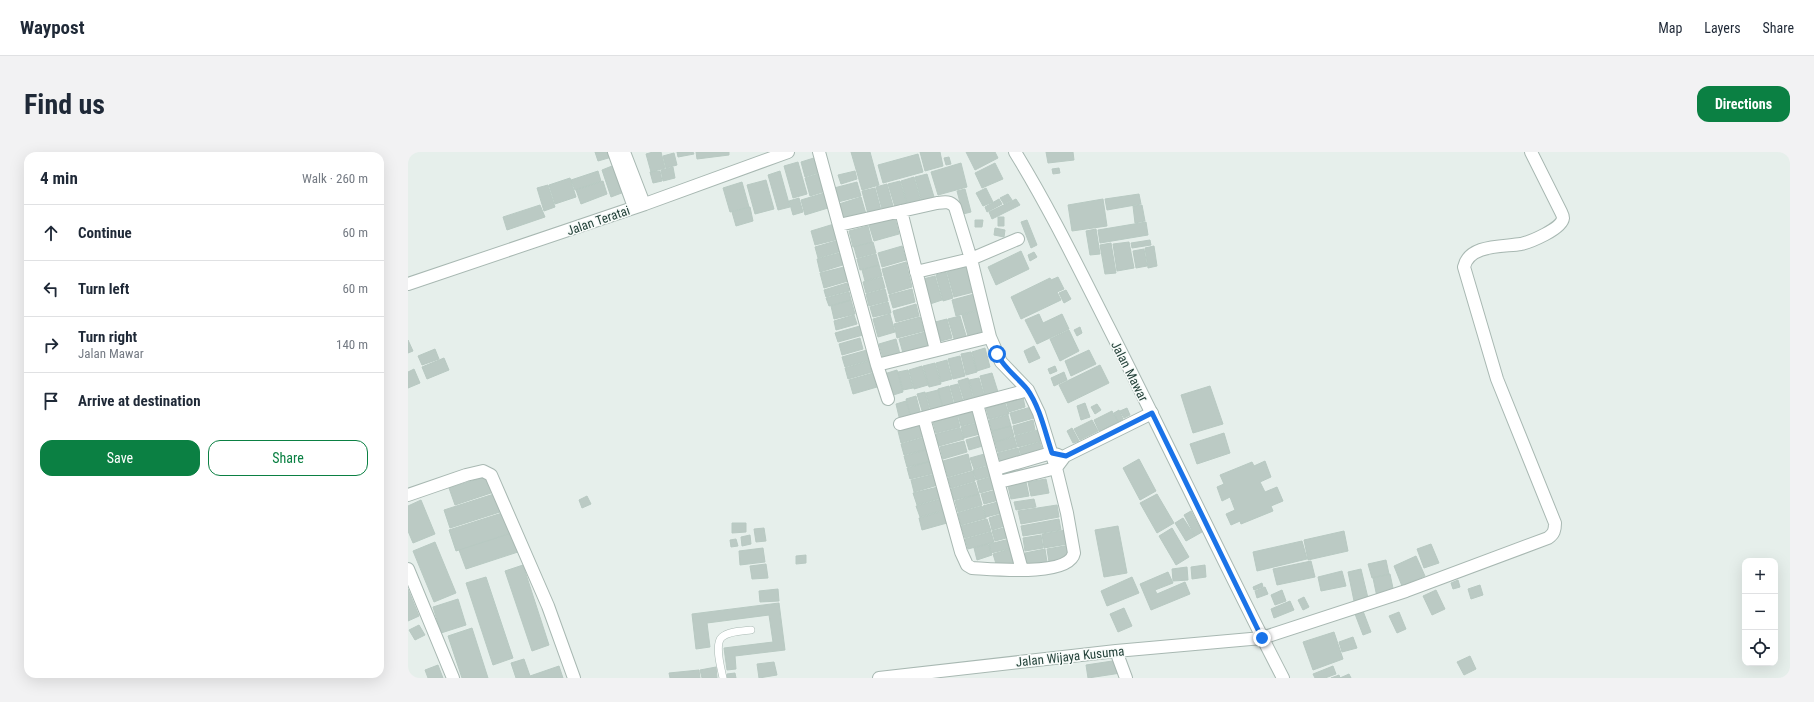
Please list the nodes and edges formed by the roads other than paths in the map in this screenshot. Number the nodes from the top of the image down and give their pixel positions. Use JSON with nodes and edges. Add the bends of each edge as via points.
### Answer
{"nodes":[{"id":1,"x":614,"y":152,"type":"edge"},
{"id":2,"x":624,"y":152,"type":"edge"},
{"id":3,"x":788,"y":152,"type":"edge"},
{"id":4,"x":820,"y":152,"type":"edge"},
{"id":5,"x":1015,"y":152,"type":"edge"},
{"id":6,"x":1531,"y":152,"type":"edge"},
{"id":7,"x":639,"y":206,"type":"junction"},
{"id":8,"x":901,"y":211,"type":"junction"},
{"id":9,"x":839,"y":225,"type":"junction"},
{"id":10,"x":1018,"y":239,"type":"dead end"},
{"id":11,"x":971,"y":259,"type":"junction"},
{"id":12,"x":916,"y":272,"type":"junction"},
{"id":13,"x":408,"y":284,"type":"edge"},
{"id":14,"x":990,"y":337,"type":"junction"},
{"id":15,"x":936,"y":350,"type":"junction"},
{"id":16,"x":876,"y":365,"type":"junction"},
{"id":17,"x":1028,"y":390,"type":"junction"},
{"id":18,"x":888,"y":399,"type":"dead end"},
{"id":19,"x":977,"y":404,"type":"junction"},
{"id":20,"x":1152,"y":413,"type":"junction"},
{"id":21,"x":924,"y":418,"type":"junction"},
{"id":22,"x":900,"y":424,"type":"dead end"},
{"id":23,"x":1052,"y":453,"type":"junction"},
{"id":24,"x":1066,"y":456,"type":"junction"},
{"id":25,"x":1056,"y":468,"type":"junction"},
{"id":26,"x":996,"y":469,"type":"junction"},
{"id":27,"x":999,"y":482,"type":"junction"},
{"id":28,"x":408,"y":495,"type":"edge"},
{"id":29,"x":408,"y":569,"type":"edge"},
{"id":30,"x":1022,"y":570,"type":"junction"},
{"id":31,"x":750,"y":630,"type":"dead end"},
{"id":32,"x":1262,"y":638,"type":"junction"},
{"id":33,"x":1116,"y":651,"type":"junction"},
{"id":34,"x":885,"y":677,"type":"edge"},
{"id":35,"x":452,"y":678,"type":"edge"},
{"id":36,"x":574,"y":678,"type":"edge"},
{"id":37,"x":723,"y":678,"type":"edge"},
{"id":38,"x":1126,"y":678,"type":"edge"},
{"id":39,"x":1283,"y":678,"type":"edge"}],
"edges":[{"from":1,"to":7,"type":"street"},
{"from":2,"to":7,"type":"street"},
{"from":3,"to":7,"type":"street","name":"Jalan Teratai"},
{"from":4,"to":9,"type":"street"},
{"from":5,"to":20,"type":"street","name":"Jalan Mawar","via":[[1042,195]]},
{"from":6,"to":32,"type":"street","name":"Jalan Wijaya Kusuma","via":[[1561,212],[1561,222],[1558,226],[1522,244],[1484,249],[1470,255],[1464,267],[1497,379],[1555,523],[1553,534],[1406,590]]},
{"from":7,"to":13,"type":"street","name":"Jalan Teratai"},
{"from":8,"to":9,"type":"street"},
{"from":8,"to":11,"type":"street","via":[[938,202],[952,204]]},
{"from":8,"to":12,"type":"street"},
{"from":9,"to":16,"type":"street"},
{"from":10,"to":11,"type":"street"},
{"from":11,"to":12,"type":"street"},
{"from":11,"to":14,"type":"street"},
{"from":12,"to":15,"type":"street"},
{"from":14,"to":15,"type":"street"},
{"from":14,"to":17,"type":"street","via":[[1001,362]]},
{"from":15,"to":16,"type":"street"},
{"from":16,"to":18,"type":"street"},
{"from":17,"to":19,"type":"street"},
{"from":17,"to":23,"type":"street","via":[[1039,412]]},
{"from":19,"to":21,"type":"street"},
{"from":19,"to":26,"type":"street"},
{"from":20,"to":24,"type":"street"},
{"from":20,"to":32,"type":"street","name":"Jalan Mawar"},
{"from":21,"to":22,"type":"street"},
{"from":21,"to":30,"type":"street","via":[[961,552],[967,565],[972,568]]},
{"from":23,"to":24,"type":"street"},
{"from":23,"to":25,"type":"street"},
{"from":23,"to":26,"type":"street"},
{"from":24,"to":25,"type":"street"},
{"from":25,"to":27,"type":"street"},
{"from":25,"to":30,"type":"street","via":[[1067,513],[1073,558],[1058,566]]},
{"from":26,"to":27,"type":"street"},
{"from":27,"to":30,"type":"street"},
{"from":28,"to":36,"type":"street","via":[[466,475],[483,471],[491,475],[548,606]]},
{"from":29,"to":35,"type":"street"},
{"from":31,"to":37,"type":"lane","via":[[727,634],[719,642],[718,652]]},
{"from":32,"to":33,"type":"street","name":"Jalan Wijaya Kusuma"},
{"from":32,"to":39,"type":"street","name":"Jalan Mawar"},
{"from":33,"to":34,"type":"street","name":"Jalan Wijaya Kusuma"},
{"from":33,"to":38,"type":"street"}]}
